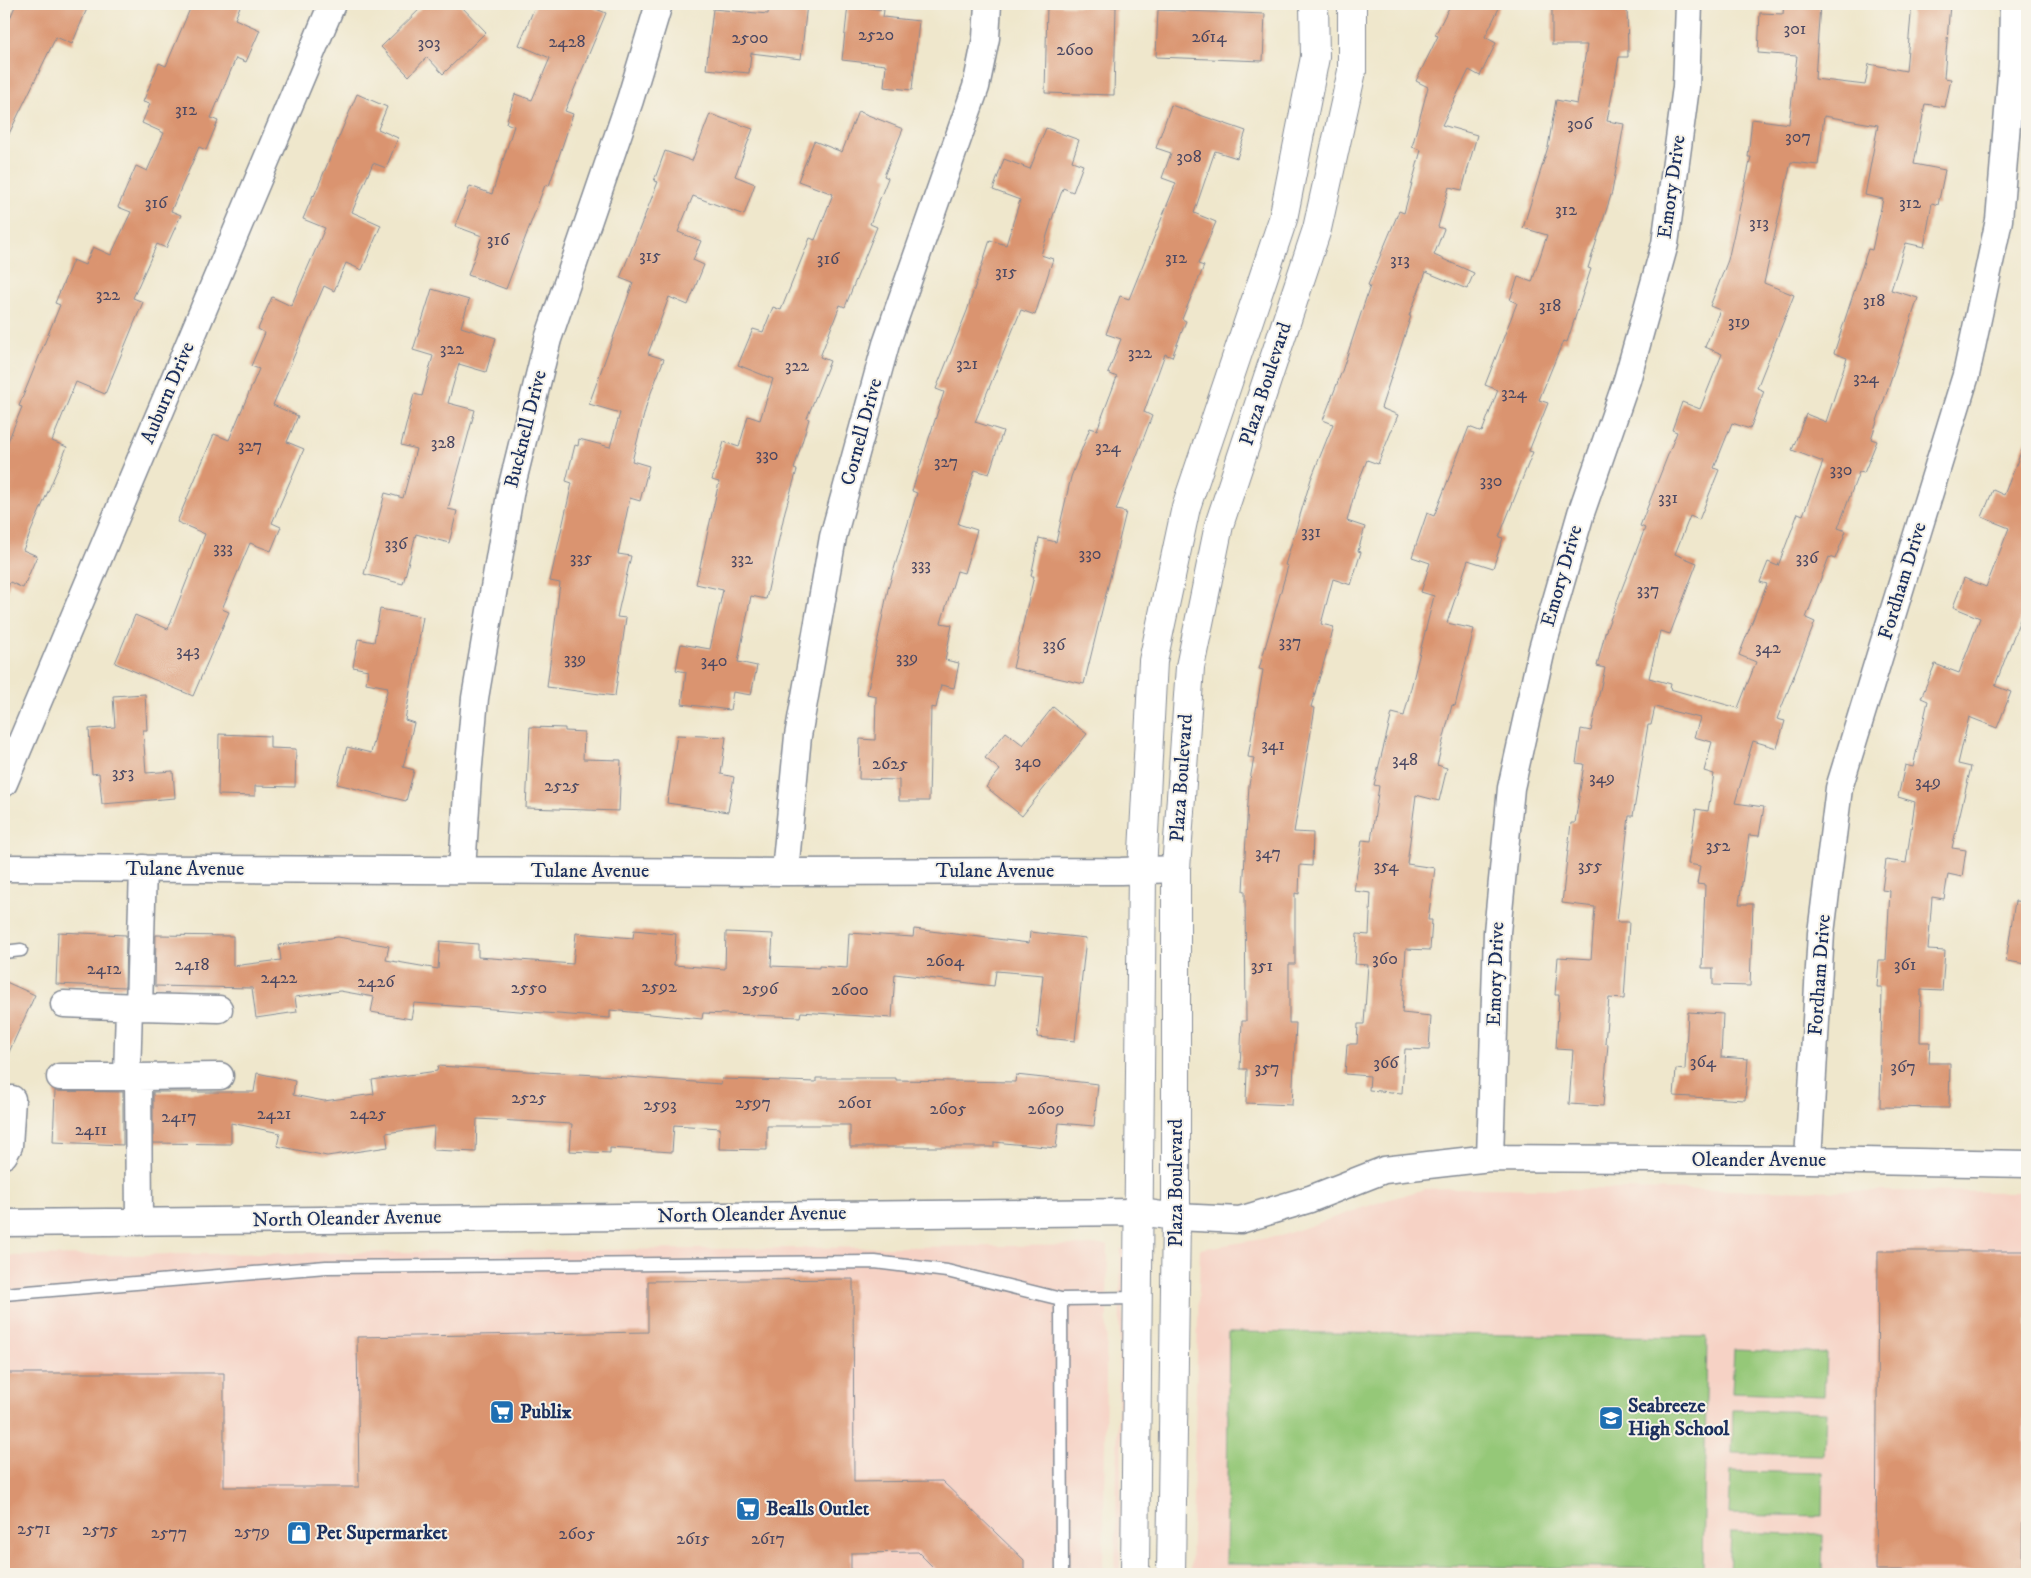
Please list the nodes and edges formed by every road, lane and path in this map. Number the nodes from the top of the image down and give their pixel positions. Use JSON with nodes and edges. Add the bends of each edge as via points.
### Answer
{"nodes":[{"id":1,"x":332,"y":4,"type":"edge"},
{"id":2,"x":658,"y":4,"type":"edge"},
{"id":3,"x":988,"y":4,"type":"edge"},
{"id":4,"x":1314,"y":4,"type":"edge"},
{"id":5,"x":1352,"y":4,"type":"edge"},
{"id":6,"x":1690,"y":4,"type":"edge"},
{"id":7,"x":2013,"y":4,"type":"edge"},
{"id":8,"x":4,"y":783,"type":"edge"},
{"id":9,"x":4,"y":868,"type":"edge"},
{"id":10,"x":143,"y":868,"type":"junction"},
{"id":11,"x":1176,"y":869,"type":"junction"},
{"id":12,"x":462,"y":870,"type":"junction"},
{"id":13,"x":1142,"y":870,"type":"junction"},
{"id":14,"x":785,"y":872,"type":"junction"},
{"id":15,"x":21,"y":950,"type":"dead end"},
{"id":16,"x":4,"y":952,"type":"edge"},
{"id":17,"x":64,"y":1004,"type":"dead end"},
{"id":18,"x":134,"y":1007,"type":"junction"},
{"id":19,"x":219,"y":1009,"type":"dead end"},
{"id":20,"x":220,"y":1076,"type":"dead end"},
{"id":21,"x":60,"y":1077,"type":"dead end"},
{"id":22,"x":133,"y":1077,"type":"junction"},
{"id":23,"x":12,"y":1099,"type":"dead end"},
{"id":24,"x":4,"y":1155,"type":"edge"},
{"id":25,"x":1490,"y":1158,"type":"junction"},
{"id":26,"x":1808,"y":1160,"type":"junction"},
{"id":27,"x":2027,"y":1164,"type":"edge"},
{"id":28,"x":1140,"y":1212,"type":"junction"},
{"id":29,"x":1176,"y":1217,"type":"junction"},
{"id":30,"x":139,"y":1222,"type":"junction"},
{"id":31,"x":4,"y":1223,"type":"edge"},
{"id":32,"x":4,"y":1294,"type":"edge"},
{"id":33,"x":1138,"y":1298,"type":"junction"},
{"id":34,"x":1061,"y":1299,"type":"junction"},
{"id":35,"x":1062,"y":1574,"type":"edge"},
{"id":36,"x":1135,"y":1574,"type":"edge"},
{"id":37,"x":1171,"y":1574,"type":"edge"}],
"edges":[{"from":1,"to":8,"type":"street","name":"Auburn Drive"},
{"from":2,"to":12,"type":"street","name":"Bucknell Drive","via":[[630,100],[548,339],[511,489],[475,698]]},
{"from":3,"to":14,"type":"street","name":"Cornell Drive","via":[[986,38],[976,87],[886,344],[833,538],[798,736]]},
{"from":4,"to":13,"type":"street","name":"Plaza Boulevard","via":[[1315,57],[1283,219],[1186,507],[1153,661]]},
{"from":5,"to":11,"type":"street","name":"Plaza Boulevard","via":[[1352,71],[1317,229],[1219,525],[1192,657]]},
{"from":6,"to":25,"type":"street","name":"Emory Drive","via":[[1686,87],[1665,244],[1627,380],[1580,513],[1542,649],[1510,788],[1496,932]]},
{"from":7,"to":26,"type":"street","name":"Fordham Drive","via":[[2012,63],[1999,220],[1966,375],[1840,788],[1821,932]]},
{"from":9,"to":10,"type":"street","name":"Tulane Avenue"},
{"from":10,"to":12,"type":"street","name":"Tulane Avenue"},
{"from":10,"to":18,"type":"street"},
{"from":11,"to":13,"type":"street","name":"Tulane Avenue"},
{"from":11,"to":29,"type":"street","name":"Plaza Boulevard"},
{"from":12,"to":14,"type":"street","name":"Tulane Avenue"},
{"from":13,"to":14,"type":"street","name":"Tulane Avenue"},
{"from":13,"to":28,"type":"street","name":"Plaza Boulevard"},
{"from":15,"to":16,"type":"lane"},
{"from":17,"to":18,"type":"street"},
{"from":18,"to":19,"type":"street"},
{"from":18,"to":22,"type":"street"},
{"from":20,"to":22,"type":"street"},
{"from":21,"to":22,"type":"street"},
{"from":22,"to":30,"type":"street"},
{"from":23,"to":24,"type":"street","via":[[8,1146]]},
{"from":25,"to":26,"type":"street","name":"Oleander Avenue"},
{"from":25,"to":29,"type":"street","name":"North Oleander Avenue","via":[[1384,1170],[1310,1199],[1240,1220]]},
{"from":26,"to":27,"type":"street","name":"Oleander Avenue"},
{"from":28,"to":29,"type":"street","name":"North Oleander Avenue"},
{"from":28,"to":30,"type":"street","name":"North Oleander Avenue"},
{"from":28,"to":33,"type":"street","name":"Plaza Boulevard"},
{"from":29,"to":37,"type":"street","name":"Plaza Boulevard"},
{"from":30,"to":31,"type":"street","name":"North Oleander Avenue"},
{"from":32,"to":34,"type":"lane","via":[[326,1267],[875,1262],[947,1271]]},
{"from":33,"to":34,"type":"lane"},
{"from":33,"to":36,"type":"street","name":"Plaza Boulevard"},
{"from":34,"to":35,"type":"lane"}]}
